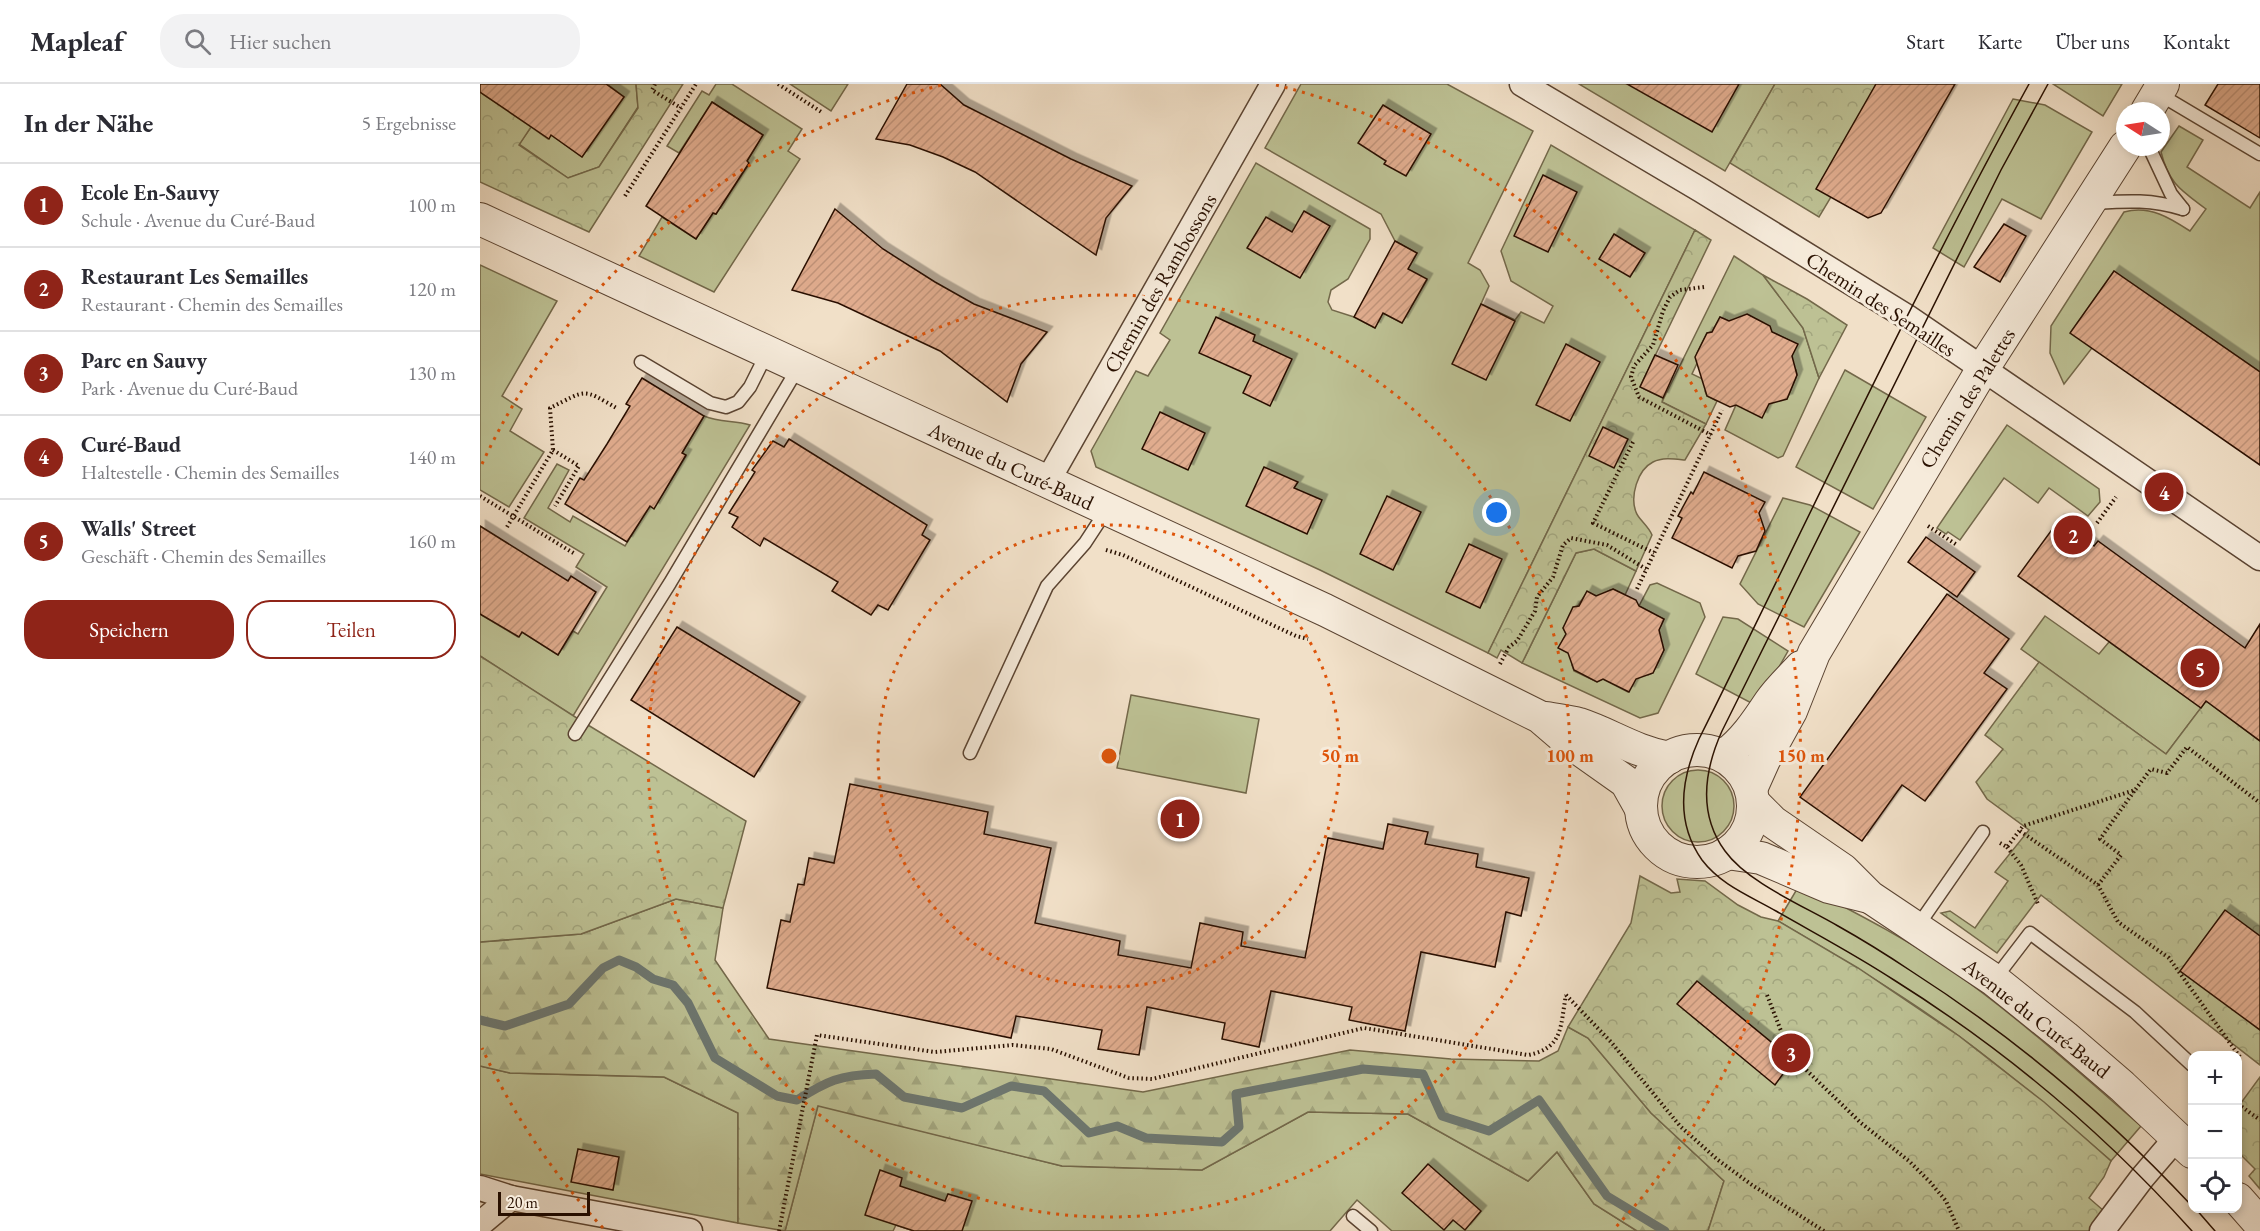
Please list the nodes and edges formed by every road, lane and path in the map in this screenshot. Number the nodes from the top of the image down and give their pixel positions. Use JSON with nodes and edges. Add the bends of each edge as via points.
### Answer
{"nodes":[{"id":1,"x":655,"y":84,"type":"edge"},
{"id":2,"x":696,"y":84,"type":"edge"},
{"id":3,"x":778,"y":84,"type":"edge"},
{"id":4,"x":1273,"y":84,"type":"edge"},
{"id":5,"x":1522,"y":84,"type":"edge"},
{"id":6,"x":2156,"y":96,"type":"edge"},
{"id":7,"x":681,"y":108,"type":"junction"},
{"id":8,"x":823,"y":113,"type":"dead end"},
{"id":9,"x":2260,"y":154,"type":"edge"},
{"id":10,"x":2120,"y":156,"type":"edge"},
{"id":11,"x":2153,"y":156,"type":"edge"},
{"id":12,"x":625,"y":196,"type":"dead end"},
{"id":13,"x":2091,"y":203,"type":"junction"},
{"id":14,"x":480,"y":219,"type":"edge"},
{"id":15,"x":1704,"y":287,"type":"dead end"},
{"id":16,"x":767,"y":353,"type":"junction"},
{"id":17,"x":641,"y":362,"type":"dead end"},
{"id":18,"x":798,"y":368,"type":"junction"},
{"id":19,"x":1982,"y":370,"type":"junction"},
{"id":20,"x":618,"y":409,"type":"dead end"},
{"id":21,"x":1722,"y":410,"type":"dead end"},
{"id":22,"x":1711,"y":435,"type":"junction"},
{"id":23,"x":1633,"y":442,"type":"dead end"},
{"id":24,"x":553,"y":450,"type":"junction"},
{"id":25,"x":1047,"y":482,"type":"junction"},
{"id":26,"x":480,"y":496,"type":"edge"},
{"id":27,"x":2116,"y":497,"type":"dead end"},
{"id":28,"x":555,"y":506,"type":"dead end"},
{"id":29,"x":1106,"y":510,"type":"junction"},
{"id":30,"x":513,"y":516,"type":"junction"},
{"id":31,"x":2097,"y":523,"type":"dead end"},
{"id":32,"x":1928,"y":526,"type":"dead end"},
{"id":33,"x":507,"y":527,"type":"dead end"},
{"id":34,"x":1085,"y":543,"type":"junction"},
{"id":35,"x":1957,"y":545,"type":"dead end"},
{"id":36,"x":1654,"y":553,"type":"junction"},
{"id":37,"x":575,"y":554,"type":"dead end"},
{"id":38,"x":2260,"y":558,"type":"edge"},
{"id":39,"x":1646,"y":569,"type":"junction"},
{"id":40,"x":1637,"y":589,"type":"dead end"},
{"id":41,"x":1315,"y":641,"type":"dead end"},
{"id":42,"x":1814,"y":653,"type":"junction"},
{"id":43,"x":1510,"y":669,"type":"dead end"},
{"id":44,"x":1540,"y":717,"type":"junction"},
{"id":45,"x":575,"y":734,"type":"dead end"},
{"id":46,"x":970,"y":753,"type":"dead end"},
{"id":47,"x":1724,"y":756,"type":"junction"},
{"id":48,"x":1669,"y":758,"type":"junction"},
{"id":49,"x":2135,"y":790,"type":"junction"},
{"id":50,"x":1752,"y":796,"type":"junction"},
{"id":51,"x":2260,"y":802,"type":"edge"},
{"id":52,"x":1640,"y":807,"type":"junction"},
{"id":53,"x":2020,"y":831,"type":"junction"},
{"id":54,"x":1983,"y":832,"type":"joint"},
{"id":55,"x":2007,"y":848,"type":"junction"},
{"id":56,"x":1726,"y":853,"type":"junction"},
{"id":57,"x":2098,"y":885,"type":"junction"},
{"id":58,"x":1870,"y":897,"type":"junction"},
{"id":59,"x":2038,"y":904,"type":"dead end"},
{"id":60,"x":1917,"y":927,"type":"junction"},
{"id":61,"x":1994,"y":980,"type":"junction"},
{"id":62,"x":1767,"y":995,"type":"dead end"},
{"id":63,"x":2236,"y":1051,"type":"edge"},
{"id":64,"x":2188,"y":1060,"type":"edge"},
{"id":65,"x":2239,"y":1105,"type":"edge"},
{"id":66,"x":2260,"y":1120,"type":"edge"},
{"id":67,"x":2188,"y":1146,"type":"edge"},
{"id":68,"x":480,"y":1188,"type":"edge"},
{"id":69,"x":511,"y":1198,"type":"junction"},
{"id":70,"x":2242,"y":1204,"type":"edge"},
{"id":71,"x":1353,"y":1216,"type":"dead end"},
{"id":72,"x":480,"y":1224,"type":"edge"},
{"id":73,"x":2260,"y":1224,"type":"edge"},
{"id":74,"x":690,"y":1231,"type":"edge"},
{"id":75,"x":779,"y":1231,"type":"edge"},
{"id":76,"x":1371,"y":1231,"type":"edge"},
{"id":77,"x":1824,"y":1231,"type":"edge"},
{"id":78,"x":1959,"y":1231,"type":"edge"},
{"id":79,"x":2102,"y":1231,"type":"edge"}],
"edges":[{"from":1,"to":7,"type":"path","via":[[652,90]]},
{"from":2,"to":7,"type":"path"},
{"from":3,"to":8,"type":"path"},
{"from":4,"to":25,"type":"street","name":"Chemin des Rambossons"},
{"from":5,"to":19,"type":"street","name":"Chemin des Semailles","via":[[1906,317]]},
{"from":6,"to":9,"type":"lane"},
{"from":7,"to":12,"type":"path"},
{"from":10,"to":13,"type":"street","name":"Chemin des Palettes"},
{"from":11,"to":13,"type":"lane","via":[[2171,194],[2183,209],[2135,200]]},
{"from":13,"to":19,"type":"street","name":"Chemin des Palettes"},
{"from":14,"to":16,"type":"street","name":"Avenue du Curé-Baud"},
{"from":15,"to":22,"type":"path","via":[[1680,290],[1670,297],[1653,345],[1634,366],[1631,377],[1639,397]]},
{"from":16,"to":17,"type":"lane","via":[[750,387],[738,402],[726,407],[710,403]]},
{"from":16,"to":18,"type":"street","name":"Avenue du Curé-Baud"},
{"from":18,"to":25,"type":"street","name":"Avenue du Curé-Baud"},
{"from":18,"to":45,"type":"lane"},
{"from":19,"to":38,"type":"street","name":"Chemin des Semailles"},
{"from":19,"to":42,"type":"street","name":"Chemin des Palettes"},
{"from":20,"to":24,"type":"path","via":[[594,394],[582,392],[550,408]]},
{"from":21,"to":22,"type":"path"},
{"from":22,"to":36,"type":"path"},
{"from":23,"to":36,"type":"path","via":[[1593,523]]},
{"from":24,"to":28,"type":"path","via":[[579,466]]},
{"from":24,"to":30,"type":"path"},
{"from":25,"to":29,"type":"street","name":"Avenue du Curé-Baud"},
{"from":26,"to":30,"type":"path"},
{"from":27,"to":31,"type":"path"},
{"from":29,"to":34,"type":"lane"},
{"from":29,"to":44,"type":"street","name":"Avenue du Curé-Baud","via":[[1325,610]]},
{"from":30,"to":33,"type":"path"},
{"from":30,"to":37,"type":"path"},
{"from":32,"to":35,"type":"path"},
{"from":34,"to":41,"type":"path","via":[[1123,555],[1296,636]]},
{"from":34,"to":46,"type":"lane","via":[[1047,586]]},
{"from":36,"to":39,"type":"path"},
{"from":39,"to":40,"type":"path"},
{"from":39,"to":43,"type":"path","via":[[1606,545],[1571,538],[1563,545],[1553,577],[1537,597],[1535,611],[1500,664]]},
{"from":42,"to":47,"type":"street","name":"Chemin des Palettes","via":[[1770,701],[1740,744]]},
{"from":42,"to":50,"type":"street","name":"Chemin des Palettes","via":[[1791,711],[1764,760]]},
{"from":44,"to":48,"type":"street","name":"Avenue du Curé-Baud","via":[[1579,724],[1629,747]]},
{"from":44,"to":52,"type":"street","name":"Avenue du Curé-Baud","via":[[1626,782]]},
{"from":47,"to":48,"type":"street","via":[[1690,750]]},
{"from":47,"to":50,"type":"street","via":[[1745,776]]},
{"from":48,"to":52,"type":"street","via":[[1648,780]]},
{"from":49,"to":51,"type":"path","via":[[2151,769],[2167,773],[2187,747]]},
{"from":49,"to":53,"type":"path","via":[[2023,826]]},
{"from":49,"to":57,"type":"path","via":[[2100,839],[2121,855]]},
{"from":50,"to":56,"type":"street","via":[[1749,827]]},
{"from":50,"to":58,"type":"street","name":"Avenue du Curé-Baud","via":[[1773,822],[1842,870]]},
{"from":52,"to":56,"type":"street","via":[[1647,832],[1667,853],[1684,860],[1703,861]]},
{"from":53,"to":55,"type":"path"},
{"from":53,"to":57,"type":"path"},
{"from":54,"to":55,"type":"path"},
{"from":54,"to":60,"type":"lane"},
{"from":55,"to":59,"type":"path","via":[[2021,865]]},
{"from":56,"to":58,"type":"street","name":"Avenue du Curé-Baud","via":[[1761,858],[1829,887]]},
{"from":57,"to":63,"type":"path","via":[[2118,922],[2169,958]]},
{"from":58,"to":60,"type":"street","name":"Avenue du Curé-Baud"},
{"from":60,"to":61,"type":"street","name":"Avenue du Curé-Baud"},
{"from":61,"to":64,"type":"lane","via":[[2030,933],[2135,1012]]},
{"from":61,"to":67,"type":"street","name":"Avenue du Curé-Baud"},
{"from":62,"to":78,"type":"path","via":[[1783,1036],[1801,1065],[1930,1182],[1946,1201]]},
{"from":65,"to":66,"type":"path"},
{"from":67,"to":79,"type":"street","via":[[2142,1178]]},
{"from":68,"to":69,"type":"street"},
{"from":69,"to":72,"type":"street"},
{"from":69,"to":74,"type":"street"},
{"from":70,"to":73,"type":"street"},
{"from":71,"to":76,"type":"lane"},
{"from":75,"to":77,"type":"path","via":[[818,1035],[935,1052],[1013,1045],[1051,1050],[1129,1078],[1152,1079],[1364,1028],[1528,1055],[1543,1052],[1560,1032],[1566,995],[1611,1042],[1680,1126],[1752,1185]]}]}
